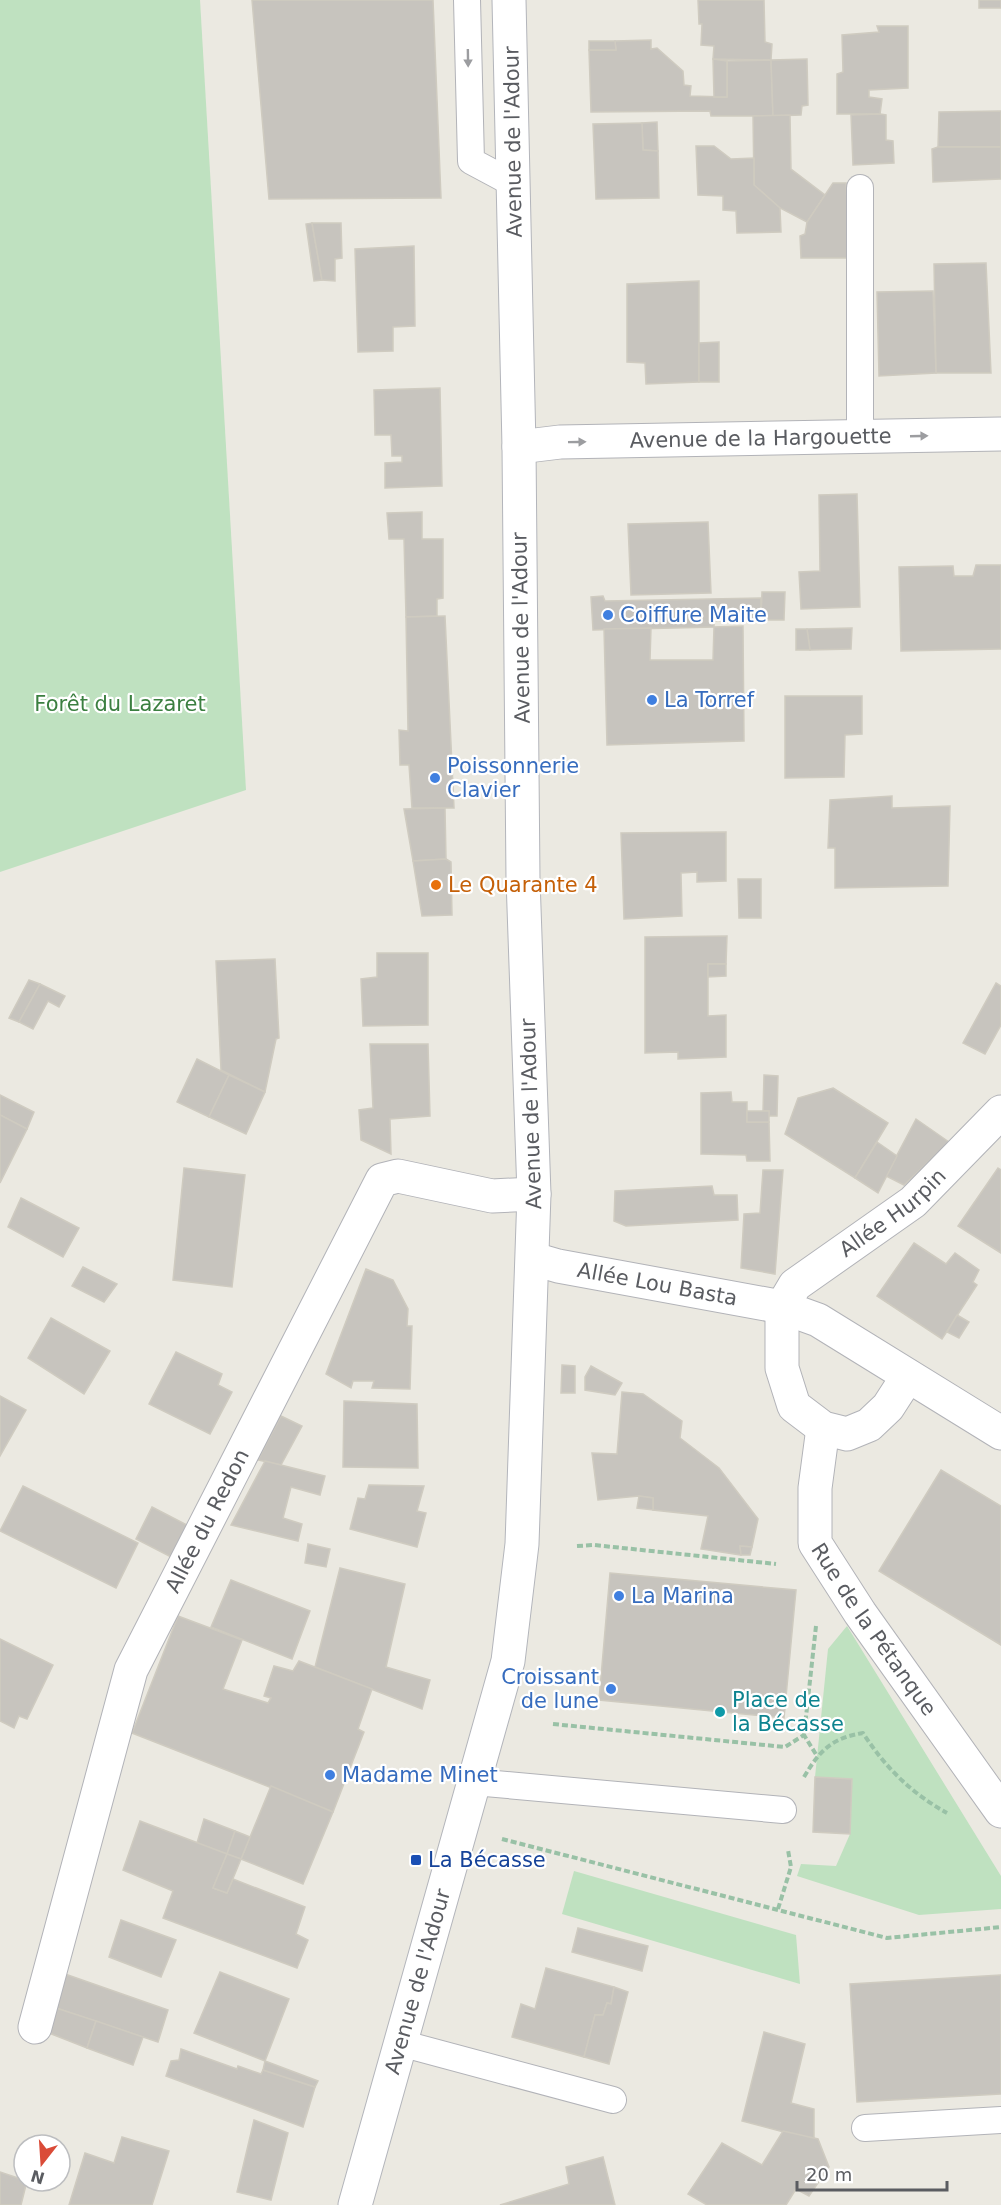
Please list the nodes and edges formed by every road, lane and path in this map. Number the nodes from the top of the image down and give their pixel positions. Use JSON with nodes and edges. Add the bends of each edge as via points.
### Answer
{"nodes":[{"id":1,"x":467,"y":0,"type":"edge"},
{"id":2,"x":509,"y":0,"type":"edge"},
{"id":3,"x":514,"y":184,"type":"junction"},
{"id":4,"x":860,"y":188,"type":"dead end"},
{"id":5,"x":1001,"y":434,"type":"edge"},
{"id":6,"x":860,"y":438,"type":"junction"},
{"id":7,"x":519,"y":447,"type":"junction"},
{"id":8,"x":1001,"y":1112,"type":"edge"},
{"id":9,"x":534,"y":1194,"type":"junction"},
{"id":10,"x":534,"y":1259,"type":"junction"},
{"id":11,"x":782,"y":1307,"type":"junction"},
{"id":12,"x":908,"y":1376,"type":"junction"},
{"id":13,"x":823,"y":1428,"type":"junction"},
{"id":14,"x":1001,"y":1433,"type":"edge"},
{"id":15,"x":578,"y":1546,"type":"dead end"},
{"id":16,"x":828,"y":1563,"type":"junction"},
{"id":17,"x":817,"y":1617,"type":"dead end"},
{"id":18,"x":553,"y":1724,"type":"dead end"},
{"id":19,"x":804,"y":1735,"type":"junction"},
{"id":20,"x":817,"y":1756,"type":"junction"},
{"id":21,"x":474,"y":1782,"type":"junction"},
{"id":22,"x":783,"y":1810,"type":"junction"},
{"id":23,"x":1001,"y":1811,"type":"edge"},
{"id":24,"x":956,"y":1817,"type":"dead end"},
{"id":25,"x":500,"y":1839,"type":"dead end"},
{"id":26,"x":778,"y":1909,"type":"junction"},
{"id":27,"x":1001,"y":1927,"type":"edge"},
{"id":28,"x":35,"y":2027,"type":"dead end"},
{"id":29,"x":400,"y":2043,"type":"junction"},
{"id":30,"x":613,"y":2100,"type":"dead end"},
{"id":31,"x":1001,"y":2120,"type":"edge"},
{"id":32,"x":865,"y":2128,"type":"dead end"},
{"id":33,"x":355,"y":2205,"type":"edge"}],
"edges":[{"from":1,"to":3,"type":"lane","one_way":true,"via":[[471,161]]},
{"from":2,"to":3,"type":"street","name":"Avenue de l'Adour"},
{"from":3,"to":7,"type":"street","name":"Avenue de l'Adour"},
{"from":4,"to":6,"type":"lane"},
{"from":6,"to":5,"type":"street","name":"Avenue de la Hargouette","one_way":true},
{"from":7,"to":6,"type":"street","name":"Avenue de la Hargouette","one_way":true,"via":[[560,442]]},
{"from":7,"to":9,"type":"street","name":"Avenue de l'Adour","via":[[523,879]]},
{"from":8,"to":11,"type":"street","name":"Allée Hurpin","via":[[913,1202],[795,1285]]},
{"from":9,"to":10,"type":"street","name":"Avenue de l'Adour"},
{"from":9,"to":28,"type":"street","name":"Allée du Redon","via":[[492,1196],[398,1176],[382,1180],[131,1670]]},
{"from":10,"to":11,"type":"street","name":"Allée Lou Basta"},
{"from":10,"to":21,"type":"street","name":"Avenue de l'Adour","via":[[522,1544],[508,1661]]},
{"from":11,"to":12,"type":"street","name":"Allée Lou Basta","via":[[818,1320]]},
{"from":11,"to":13,"type":"street","via":[[782,1368],[794,1406]]},
{"from":12,"to":13,"type":"street","via":[[888,1407],[869,1425],[848,1434]]},
{"from":12,"to":14,"type":"street","name":"Allée Lou Basta"},
{"from":13,"to":16,"type":"street","name":"Rue de la Pétanque","via":[[813,1520],[816,1543]]},
{"from":15,"to":16,"type":"path","via":[[798,1566],[808,1575]]},
{"from":16,"to":23,"type":"street","name":"Rue de la Pétanque"},
{"from":17,"to":19,"type":"path"},
{"from":18,"to":19,"type":"path","via":[[785,1747]]},
{"from":19,"to":20,"type":"path"},
{"from":20,"to":22,"type":"path"},
{"from":20,"to":24,"type":"path","via":[[841,1736],[863,1733],[880,1758],[913,1792]]},
{"from":21,"to":22,"type":"lane"},
{"from":21,"to":29,"type":"street","name":"Avenue de l'Adour"},
{"from":22,"to":26,"type":"path","via":[[790,1867]]},
{"from":25,"to":26,"type":"path"},
{"from":26,"to":27,"type":"path","via":[[887,1938]]},
{"from":29,"to":30,"type":"lane"},
{"from":29,"to":33,"type":"street","name":"Avenue de l'Adour"},
{"from":31,"to":32,"type":"lane"}]}
